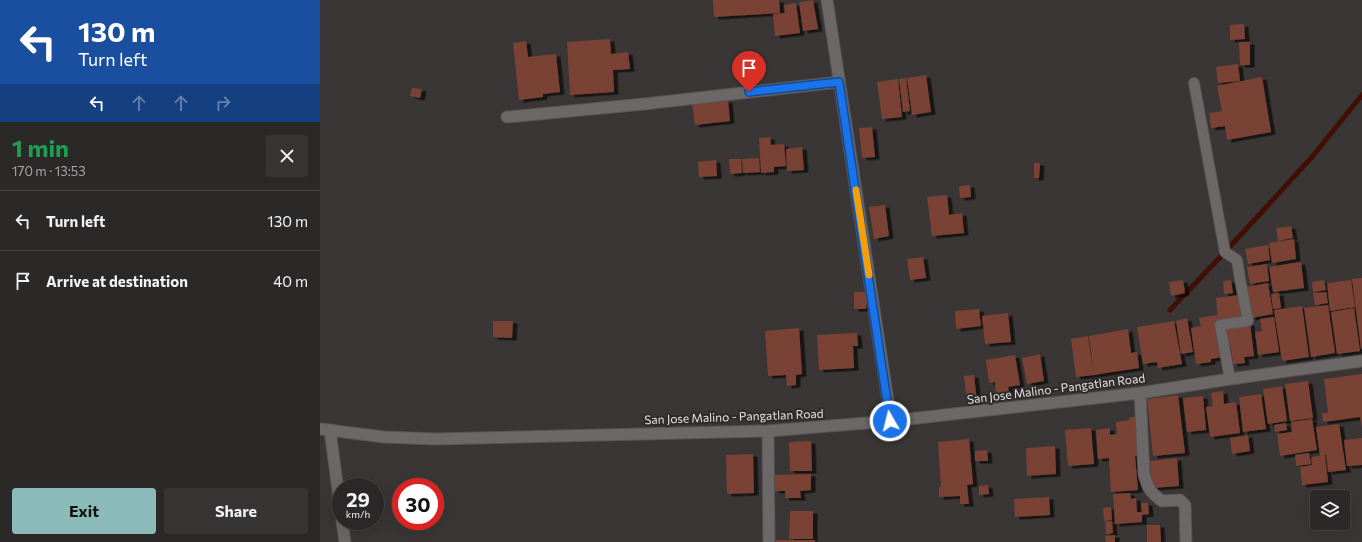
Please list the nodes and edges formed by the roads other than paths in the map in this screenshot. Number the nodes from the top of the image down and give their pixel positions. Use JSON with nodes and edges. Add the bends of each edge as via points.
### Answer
{"nodes":[{"id":1,"x":826,"y":0,"type":"edge"},
{"id":2,"x":839,"y":82,"type":"junction"},
{"id":3,"x":1194,"y":83,"type":"dead end"},
{"id":4,"x":507,"y":117,"type":"dead end"},
{"id":5,"x":1362,"y":361,"type":"edge"},
{"id":6,"x":1230,"y":379,"type":"junction"},
{"id":7,"x":1140,"y":393,"type":"junction"},
{"id":8,"x":890,"y":421,"type":"junction"},
{"id":9,"x":325,"y":429,"type":"edge"},
{"id":10,"x":768,"y":431,"type":"junction"},
{"id":11,"x":334,"y":478,"type":"edge"},
{"id":12,"x":343,"y":530,"type":"edge"},
{"id":13,"x":345,"y":542,"type":"edge"},
{"id":14,"x":769,"y":542,"type":"edge"},
{"id":15,"x":1186,"y":542,"type":"edge"}],
"edges":[{"from":1,"to":2,"type":"street"},
{"from":2,"to":4,"type":"street"},
{"from":2,"to":8,"type":"street"},
{"from":3,"to":6,"type":"lane","via":[[1225,252],[1237,260],[1248,321],[1220,325]]},
{"from":5,"to":6,"type":"street","name":"San Jose Malino - Pangatlan Road"},
{"from":6,"to":7,"type":"street","name":"San Jose Malino - Pangatlan Road"},
{"from":7,"to":8,"type":"street","name":"San Jose Malino - Pangatlan Road"},
{"from":7,"to":15,"type":"street","via":[[1144,474],[1147,484],[1151,492],[1162,501],[1180,500],[1185,506]]},
{"from":8,"to":10,"type":"street","name":"San Jose Malino - Pangatlan Road"},
{"from":9,"to":10,"type":"street","name":"San Jose Malino - Pangatlan Road","via":[[384,437],[435,439]]},
{"from":9,"to":11,"type":"street"},
{"from":10,"to":14,"type":"street"},
{"from":12,"to":13,"type":"street"}]}
